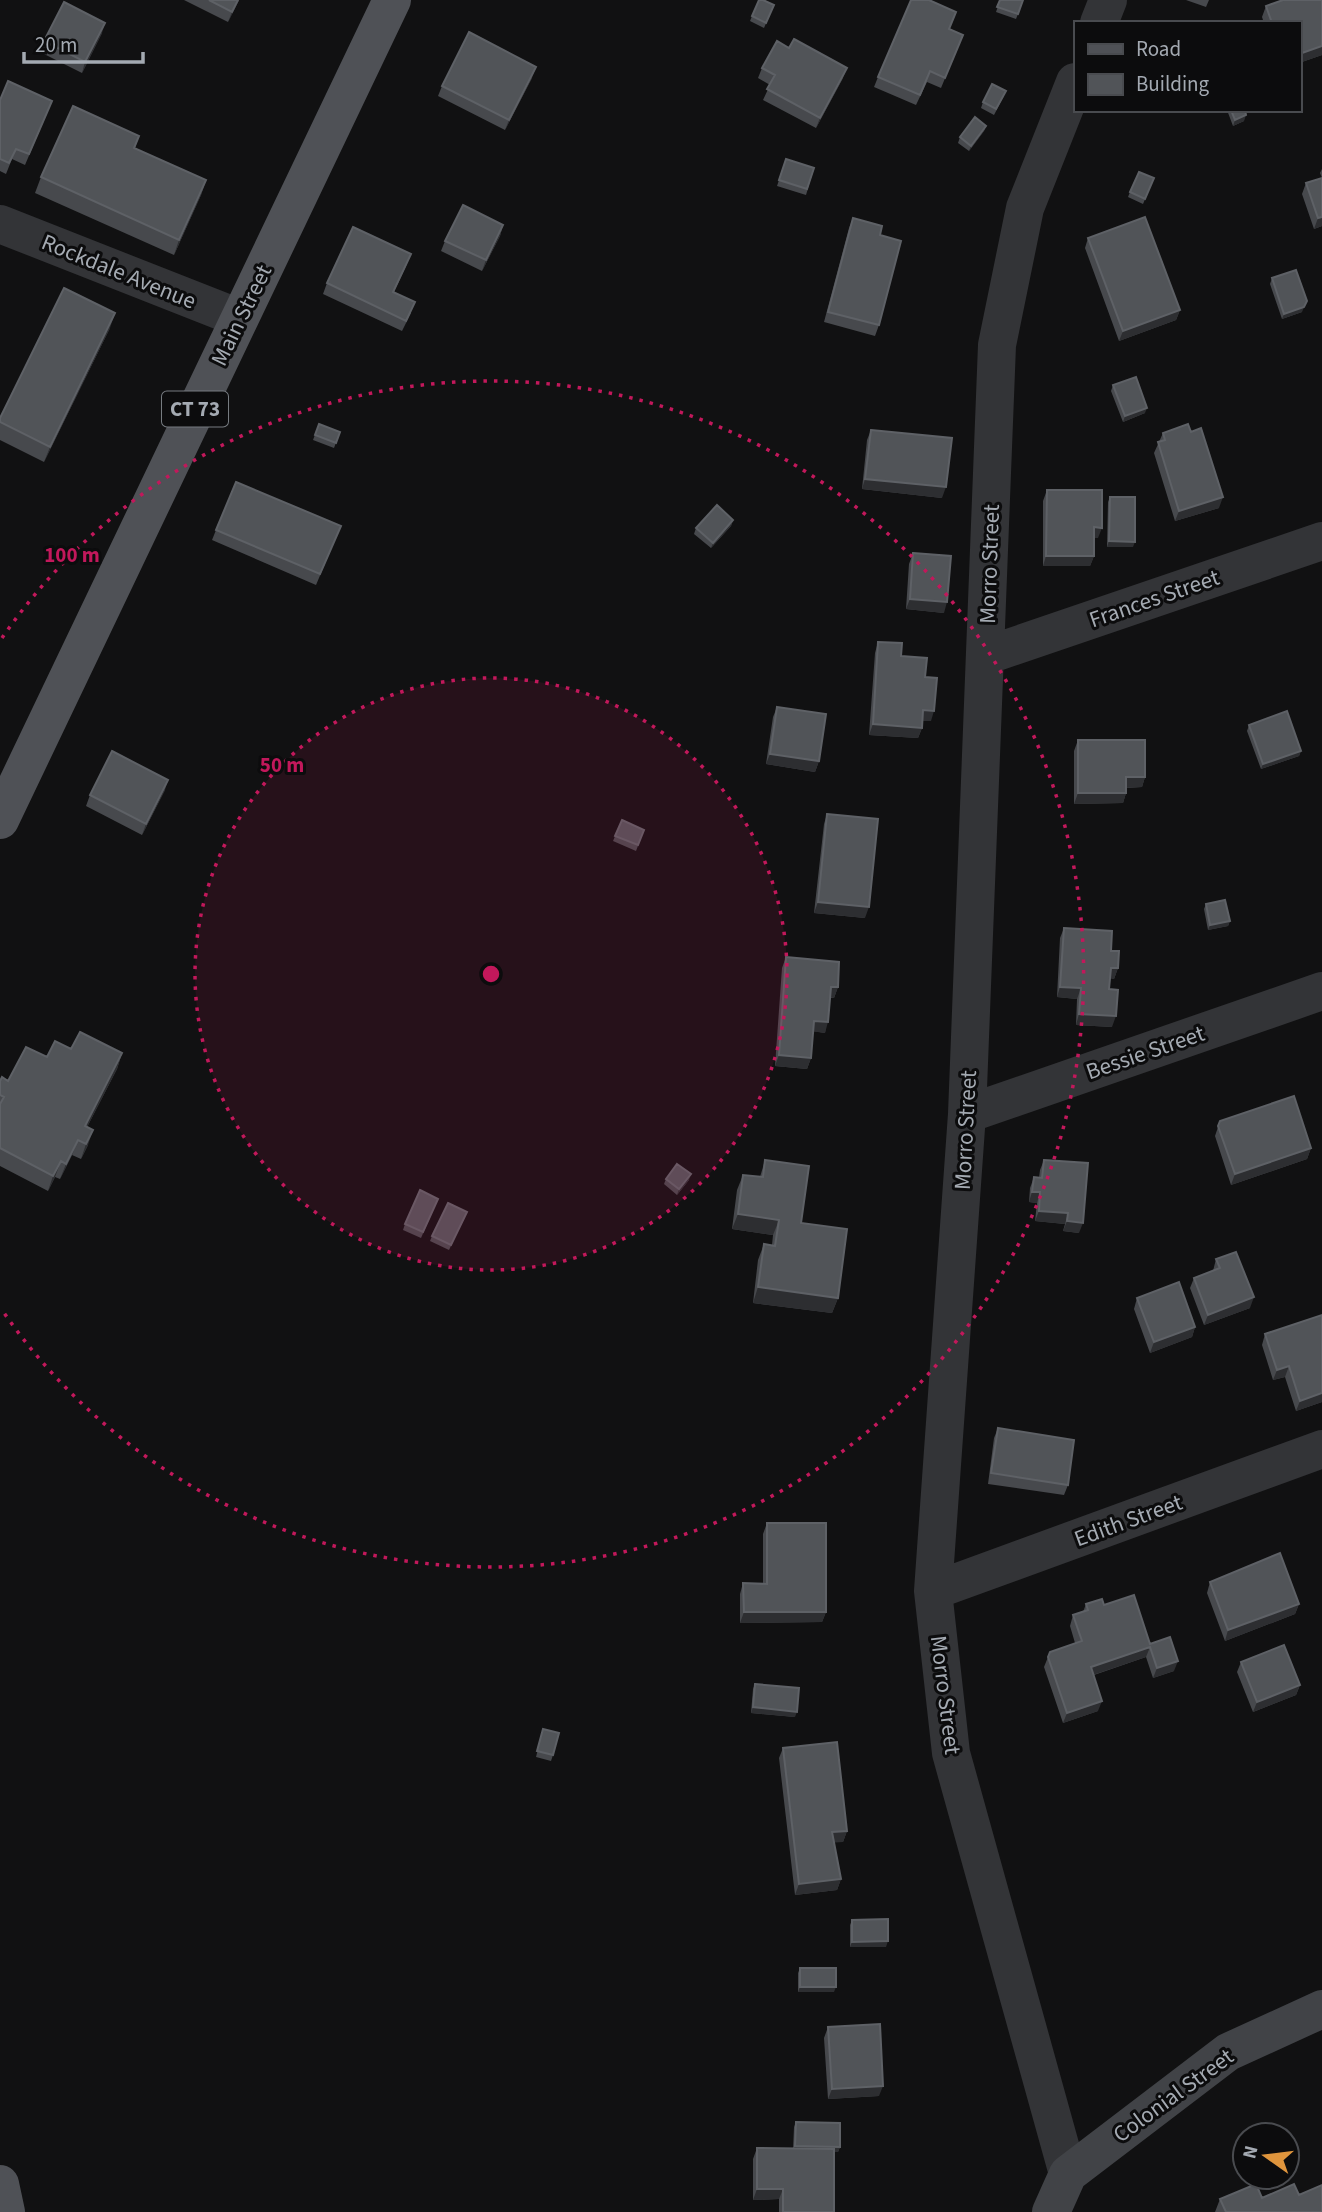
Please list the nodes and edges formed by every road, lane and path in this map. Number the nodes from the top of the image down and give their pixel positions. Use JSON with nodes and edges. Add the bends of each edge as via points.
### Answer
{"nodes":[{"id":1,"x":392,"y":0,"type":"edge"},
{"id":2,"x":1108,"y":0,"type":"edge"},
{"id":3,"x":1100,"y":21,"type":"edge"},
{"id":4,"x":1074,"y":85,"type":"edge"},
{"id":5,"x":0,"y":223,"type":"edge"},
{"id":6,"x":239,"y":318,"type":"junction"},
{"id":7,"x":1322,"y":541,"type":"edge"},
{"id":8,"x":985,"y":656,"type":"junction"},
{"id":9,"x":0,"y":820,"type":"edge"},
{"id":10,"x":1322,"y":991,"type":"edge"},
{"id":11,"x":967,"y":1114,"type":"junction"},
{"id":12,"x":1322,"y":1449,"type":"edge"},
{"id":13,"x":933,"y":1591,"type":"junction"},
{"id":14,"x":1322,"y":2009,"type":"edge"},
{"id":15,"x":1068,"y":2174,"type":"junction"},
{"id":16,"x":0,"y":2184,"type":"edge"},
{"id":17,"x":6,"y":2212,"type":"edge"},
{"id":18,"x":1051,"y":2212,"type":"edge"}],
"edges":[{"from":1,"to":6,"type":"main road","name":"Main Street","number":"CT 73"},
{"from":2,"to":3,"type":"street"},
{"from":4,"to":8,"type":"street","name":"Morro Street","via":[[1026,208],[997,345]]},
{"from":5,"to":6,"type":"street","name":"Rockdale Avenue"},
{"from":6,"to":9,"type":"main road","name":"Main Street","number":"CT 73"},
{"from":7,"to":8,"type":"street","name":"Frances Street"},
{"from":8,"to":11,"type":"street","name":"Morro Street"},
{"from":10,"to":11,"type":"street","name":"Bessie Street"},
{"from":11,"to":13,"type":"street","name":"Morro Street"},
{"from":12,"to":13,"type":"street","name":"Edith Street"},
{"from":13,"to":15,"type":"street","name":"Morro Street","via":[[951,1753]]},
{"from":14,"to":15,"type":"street","name":"Colonial Street","via":[[1228,2052]]},
{"from":15,"to":18,"type":"street","name":"Colonial Street"},
{"from":16,"to":17,"type":"main road"}]}
